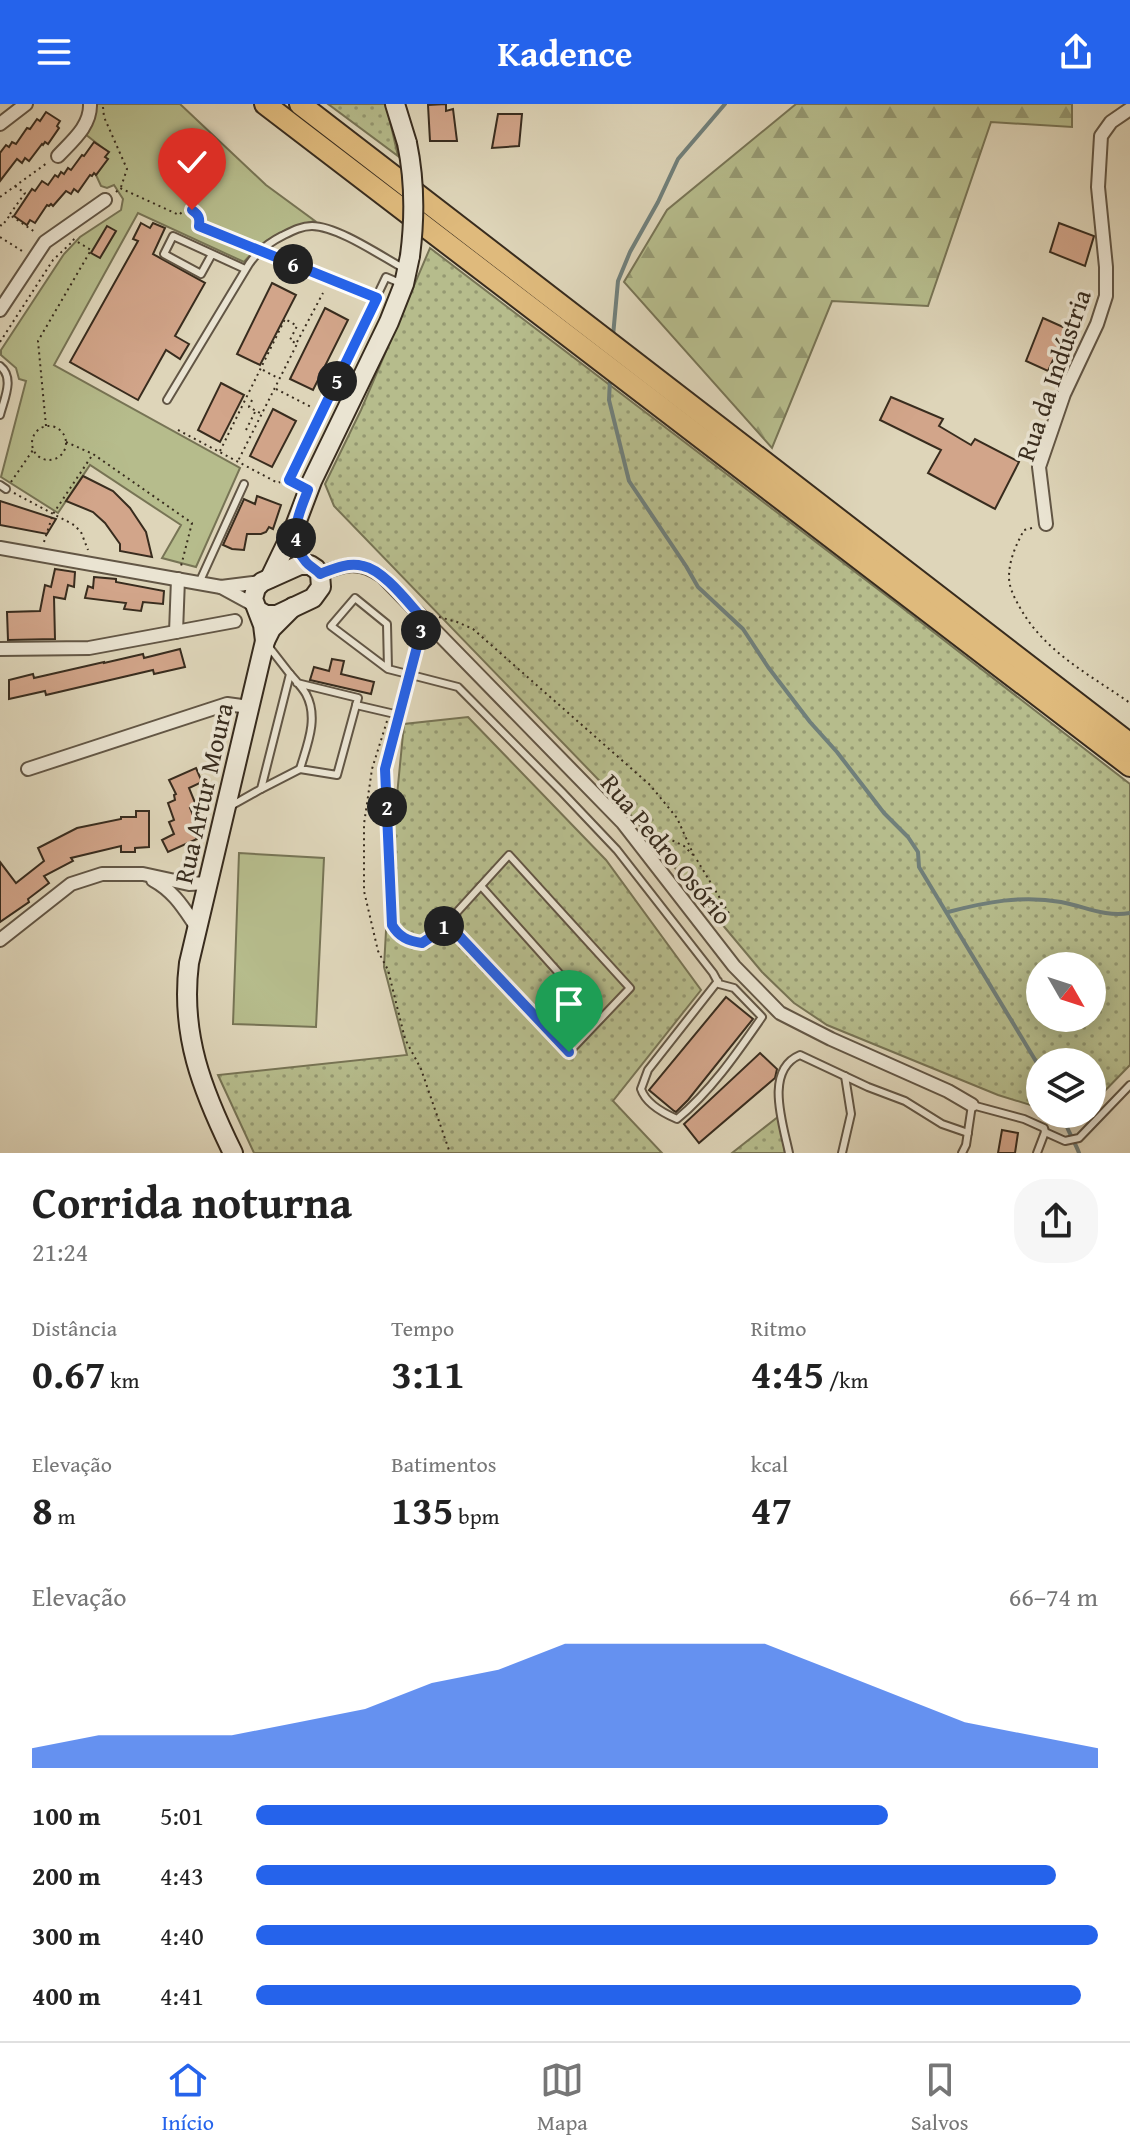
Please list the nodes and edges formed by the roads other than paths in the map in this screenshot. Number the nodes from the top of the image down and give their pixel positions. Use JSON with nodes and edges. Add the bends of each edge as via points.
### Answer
{"nodes":[{"id":1,"x":26,"y":104,"type":"edge"},
{"id":2,"x":90,"y":104,"type":"edge"},
{"id":3,"x":265,"y":104,"type":"edge"},
{"id":4,"x":300,"y":104,"type":"edge"},
{"id":5,"x":395,"y":104,"type":"edge"},
{"id":6,"x":1130,"y":109,"type":"edge"},
{"id":7,"x":0,"y":124,"type":"edge"},
{"id":8,"x":58,"y":156,"type":"road end"},
{"id":9,"x":105,"y":200,"type":"road end"},
{"id":10,"x":212,"y":254,"type":"junction"},
{"id":11,"x":245,"y":269,"type":"junction"},
{"id":12,"x":407,"y":270,"type":"junction"},
{"id":13,"x":0,"y":310,"type":"edge"},
{"id":14,"x":0,"y":366,"type":"edge"},
{"id":15,"x":167,"y":400,"type":"dead end"},
{"id":16,"x":0,"y":415,"type":"edge"},
{"id":17,"x":244,"y":484,"type":"dead end"},
{"id":18,"x":308,"y":490,"type":"junction"},
{"id":19,"x":1046,"y":524,"type":"road end"},
{"id":20,"x":295,"y":526,"type":"junction"},
{"id":21,"x":0,"y":548,"type":"edge"},
{"id":22,"x":314,"y":569,"type":"junction"},
{"id":23,"x":178,"y":579,"type":"junction"},
{"id":24,"x":266,"y":580,"type":"junction"},
{"id":25,"x":199,"y":583,"type":"junction"},
{"id":26,"x":221,"y":587,"type":"junction"},
{"id":27,"x":293,"y":607,"type":"junction"},
{"id":28,"x":256,"y":608,"type":"junction"},
{"id":29,"x":424,"y":620,"type":"junction"},
{"id":30,"x":235,"y":621,"type":"dead end"},
{"id":31,"x":176,"y":632,"type":"junction"},
{"id":32,"x":265,"y":641,"type":"junction"},
{"id":33,"x":0,"y":649,"type":"edge"},
{"id":34,"x":388,"y":669,"type":"junction"},
{"id":35,"x":290,"y":674,"type":"junction"},
{"id":36,"x":411,"y":676,"type":"junction"},
{"id":37,"x":297,"y":683,"type":"junction"},
{"id":38,"x":356,"y":705,"type":"junction"},
{"id":39,"x":249,"y":707,"type":"junction"},
{"id":40,"x":399,"y":715,"type":"junction"},
{"id":41,"x":1130,"y":744,"type":"edge"},
{"id":42,"x":1130,"y":766,"type":"edge"},
{"id":43,"x":28,"y":769,"type":"dead end"},
{"id":44,"x":300,"y":769,"type":"junction"},
{"id":45,"x":261,"y":789,"type":"junction"},
{"id":46,"x":226,"y":809,"type":"junction"},
{"id":47,"x":143,"y":874,"type":"junction"},
{"id":48,"x":208,"y":883,"type":"junction"},
{"id":49,"x":481,"y":886,"type":"junction"},
{"id":50,"x":447,"y":923,"type":"junction"},
{"id":51,"x":198,"y":929,"type":"junction"},
{"id":52,"x":0,"y":940,"type":"edge"},
{"id":53,"x":718,"y":981,"type":"junction"},
{"id":54,"x":600,"y":1019,"type":"junction"},
{"id":55,"x":845,"y":1076,"type":"junction"},
{"id":56,"x":1130,"y":1085,"type":"edge"},
{"id":57,"x":972,"y":1105,"type":"junction"},
{"id":58,"x":1045,"y":1132,"type":"junction"},
{"id":59,"x":968,"y":1133,"type":"junction"},
{"id":60,"x":233,"y":1153,"type":"edge"},
{"id":61,"x":789,"y":1153,"type":"edge"},
{"id":62,"x":842,"y":1153,"type":"edge"},
{"id":63,"x":962,"y":1153,"type":"edge"},
{"id":64,"x":1037,"y":1153,"type":"edge"}],
"edges":[{"from":1,"to":7,"type":"street"},
{"from":2,"to":8,"type":"street","via":[[85,125]]},
{"from":3,"to":42,"type":"main road"},
{"from":4,"to":41,"type":"main road"},
{"from":5,"to":12,"type":"main road","bridge":true,"via":[[411,162],[415,202]]},
{"from":6,"to":19,"type":"street","name":"Rua da Indústria","via":[[1101,136],[1098,187],[1106,296],[1039,467]]},
{"from":9,"to":13,"type":"street","via":[[47,240]]},
{"from":10,"to":10,"type":"lane","via":[[173,236],[164,254],[201,274]]},
{"from":10,"to":11,"type":"lane"},
{"from":11,"to":12,"type":"lane","via":[[259,250],[296,229],[316,226]]},
{"from":11,"to":15,"type":"lane"},
{"from":12,"to":18,"type":"main road","via":[[389,322]]},
{"from":12,"to":18,"type":"lane","via":[[386,277],[289,480]]},
{"from":14,"to":16,"type":"lane","via":[[8,380]]},
{"from":17,"to":25,"type":"lane"},
{"from":18,"to":20,"type":"main road"},
{"from":20,"to":22,"type":"main road","via":[[299,548]]},
{"from":20,"to":24,"type":"main road"},
{"from":21,"to":23,"type":"street"},
{"from":22,"to":24,"type":"main road","via":[[300,565]]},
{"from":22,"to":27,"type":"main road","via":[[321,587],[317,595]]},
{"from":22,"to":29,"type":"street","name":"Rua Pedro Osório","via":[[370,568]]},
{"from":23,"to":25,"type":"street"},
{"from":23,"to":31,"type":"street"},
{"from":24,"to":26,"type":"street"},
{"from":24,"to":28,"type":"main road","via":[[253,593]]},
{"from":25,"to":26,"type":"street"},
{"from":26,"to":28,"type":"street"},
{"from":27,"to":28,"type":"main road","via":[[272,616]]},
{"from":27,"to":32,"type":"main road"},
{"from":28,"to":32,"type":"main road"},
{"from":29,"to":36,"type":"lane"},
{"from":29,"to":57,"type":"street","name":"Rua Pedro Osório","via":[[623,823],[734,966],[780,1013]]},
{"from":30,"to":31,"type":"street"},
{"from":31,"to":33,"type":"street","via":[[89,648]]},
{"from":32,"to":35,"type":"lane"},
{"from":32,"to":39,"type":"main road","name":"Rua Artur Moura"},
{"from":34,"to":34,"type":"lane","via":[[331,626],[355,598],[387,624]]},
{"from":34,"to":36,"type":"lane"},
{"from":35,"to":37,"type":"lane"},
{"from":35,"to":45,"type":"lane"},
{"from":36,"to":40,"type":"lane"},
{"from":36,"to":53,"type":"lane","via":[[458,687],[617,850]]},
{"from":37,"to":38,"type":"lane","via":[[358,698]]},
{"from":37,"to":44,"type":"lane","via":[[313,715]]},
{"from":38,"to":40,"type":"lane"},
{"from":38,"to":44,"type":"lane","via":[[337,775]]},
{"from":39,"to":43,"type":"street","via":[[227,704]]},
{"from":39,"to":46,"type":"main road","name":"Rua Artur Moura"},
{"from":40,"to":50,"type":"lane","via":[[385,769],[392,925],[408,941],[422,943]]},
{"from":44,"to":45,"type":"lane"},
{"from":45,"to":46,"type":"lane"},
{"from":46,"to":48,"type":"main road","name":"Rua Artur Moura"},
{"from":47,"to":48,"type":"street"},
{"from":47,"to":51,"type":"street","via":[[179,899]]},
{"from":47,"to":52,"type":"street","via":[[102,874],[71,884]]},
{"from":48,"to":51,"type":"main road","name":"Rua Artur Moura"},
{"from":49,"to":50,"type":"lane"},
{"from":49,"to":54,"type":"lane"},
{"from":49,"to":54,"type":"lane","via":[[509,855],[630,988]]},
{"from":50,"to":54,"type":"lane","via":[[569,1052]]},
{"from":51,"to":60,"type":"main road","name":"Rua Artur Moura","via":[[187,982],[190,1037],[201,1080]]},
{"from":53,"to":53,"type":"lane","via":[[642,1083],[647,1100],[677,1119],[762,1017],[734,988]]},
{"from":55,"to":59,"type":"lane"},
{"from":55,"to":61,"type":"lane","via":[[800,1055],[784,1066],[780,1101]]},
{"from":55,"to":62,"type":"lane","via":[[851,1114]]},
{"from":56,"to":58,"type":"lane","via":[[1079,1138],[1065,1141]]},
{"from":57,"to":58,"type":"lane","via":[[1024,1119]]},
{"from":57,"to":59,"type":"lane"},
{"from":58,"to":64,"type":"lane"},
{"from":59,"to":63,"type":"lane"}]}
